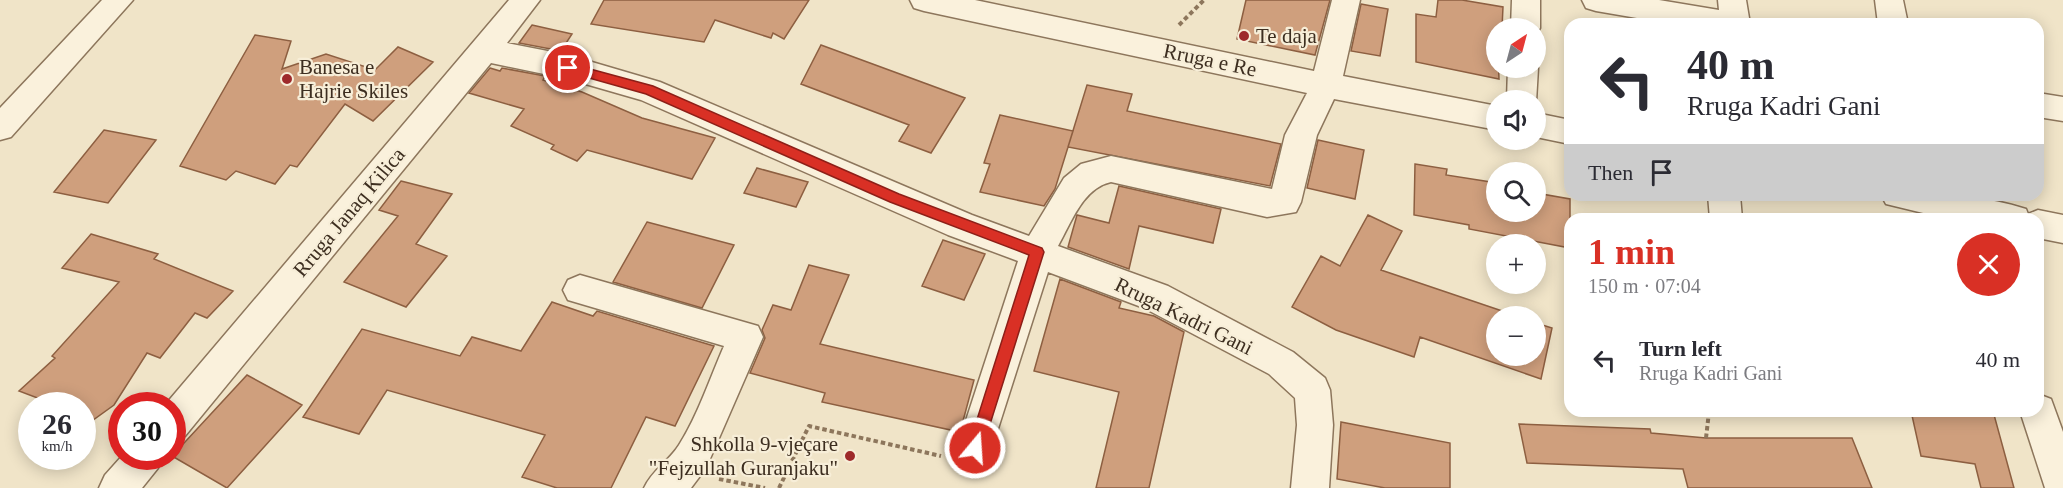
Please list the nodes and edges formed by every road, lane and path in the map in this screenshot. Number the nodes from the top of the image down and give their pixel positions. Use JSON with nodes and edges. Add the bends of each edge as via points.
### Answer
{"nodes":[{"id":1,"x":119,"y":0,"type":"edge"},
{"id":2,"x":526,"y":0,"type":"edge"},
{"id":3,"x":924,"y":0,"type":"edge"},
{"id":4,"x":1203,"y":0,"type":"edge"},
{"id":5,"x":1346,"y":0,"type":"edge"},
{"id":6,"x":1526,"y":0,"type":"edge"},
{"id":7,"x":1596,"y":0,"type":"edge"},
{"id":8,"x":1732,"y":0,"type":"edge"},
{"id":9,"x":1888,"y":0,"type":"edge"},
{"id":10,"x":1051,"y":13,"type":"edge"},
{"id":11,"x":1525,"y":18,"type":"edge"},
{"id":12,"x":1700,"y":18,"type":"edge"},
{"id":13,"x":1734,"y":18,"type":"edge"},
{"id":14,"x":1892,"y":18,"type":"edge"},
{"id":15,"x":1177,"y":27,"type":"dead end"},
{"id":16,"x":484,"y":50,"type":"junction"},
{"id":17,"x":1326,"y":85,"type":"junction"},
{"id":18,"x":2044,"y":106,"type":"edge"},
{"id":19,"x":2063,"y":110,"type":"edge"},
{"id":20,"x":1486,"y":116,"type":"edge"},
{"id":21,"x":1546,"y":127,"type":"edge"},
{"id":22,"x":0,"y":128,"type":"edge"},
{"id":23,"x":1564,"y":131,"type":"edge"},
{"id":24,"x":1927,"y":201,"type":"edge"},
{"id":25,"x":1965,"y":213,"type":"edge"},
{"id":26,"x":2044,"y":225,"type":"edge"},
{"id":27,"x":2063,"y":229,"type":"edge"},
{"id":28,"x":1037,"y":252,"type":"junction"},
{"id":29,"x":580,"y":290,"type":"dead end"},
{"id":30,"x":186,"y":407,"type":"edge"},
{"id":31,"x":1708,"y":417,"type":"edge"},
{"id":32,"x":2040,"y":417,"type":"edge"},
{"id":33,"x":1706,"y":438,"type":"dead end"},
{"id":34,"x":961,"y":453,"type":"joint"},
{"id":35,"x":133,"y":470,"type":"edge"},
{"id":36,"x":744,"y":486,"type":"dead end"},
{"id":37,"x":2063,"y":486,"type":"edge"},
{"id":38,"x":118,"y":488,"type":"edge"},
{"id":39,"x":663,"y":488,"type":"edge"},
{"id":40,"x":765,"y":488,"type":"edge"},
{"id":41,"x":778,"y":488,"type":"edge"},
{"id":42,"x":1310,"y":488,"type":"edge"}],
"edges":[{"from":1,"to":22,"type":"street"},
{"from":2,"to":16,"type":"street","name":"Rruga Janaq Kilica"},
{"from":3,"to":10,"type":"street","name":"Rruga e Re"},
{"from":4,"to":15,"type":"path"},
{"from":5,"to":17,"type":"street"},
{"from":6,"to":11,"type":"street"},
{"from":7,"to":12,"type":"street"},
{"from":8,"to":13,"type":"street"},
{"from":9,"to":14,"type":"street"},
{"from":10,"to":17,"type":"street","name":"Rruga e Re"},
{"from":16,"to":28,"type":"street","name":"Rruga Kadri Gani","via":[[649,90],[895,198]]},
{"from":16,"to":30,"type":"street","name":"Rruga Janaq Kilica"},
{"from":17,"to":20,"type":"street","name":"Rruga e Re"},
{"from":17,"to":28,"type":"street","via":[[1301,135],[1284,202],[1266,203],[1111,169],[1092,172],[1075,187]]},
{"from":18,"to":19,"type":"street"},
{"from":21,"to":23,"type":"street"},
{"from":24,"to":25,"type":"street"},
{"from":26,"to":27,"type":"street"},
{"from":28,"to":34,"type":"street"},
{"from":28,"to":42,"type":"street","name":"Rruga Kadri Gani","via":[[1156,297],[1281,363],[1312,390],[1315,425]]},
{"from":29,"to":39,"type":"street","via":[[746,337],[693,456]]},
{"from":31,"to":33,"type":"path"},
{"from":32,"to":37,"type":"street"},
{"from":34,"to":41,"type":"path","via":[[809,426]]},
{"from":35,"to":38,"type":"street"},
{"from":36,"to":40,"type":"path"}]}
